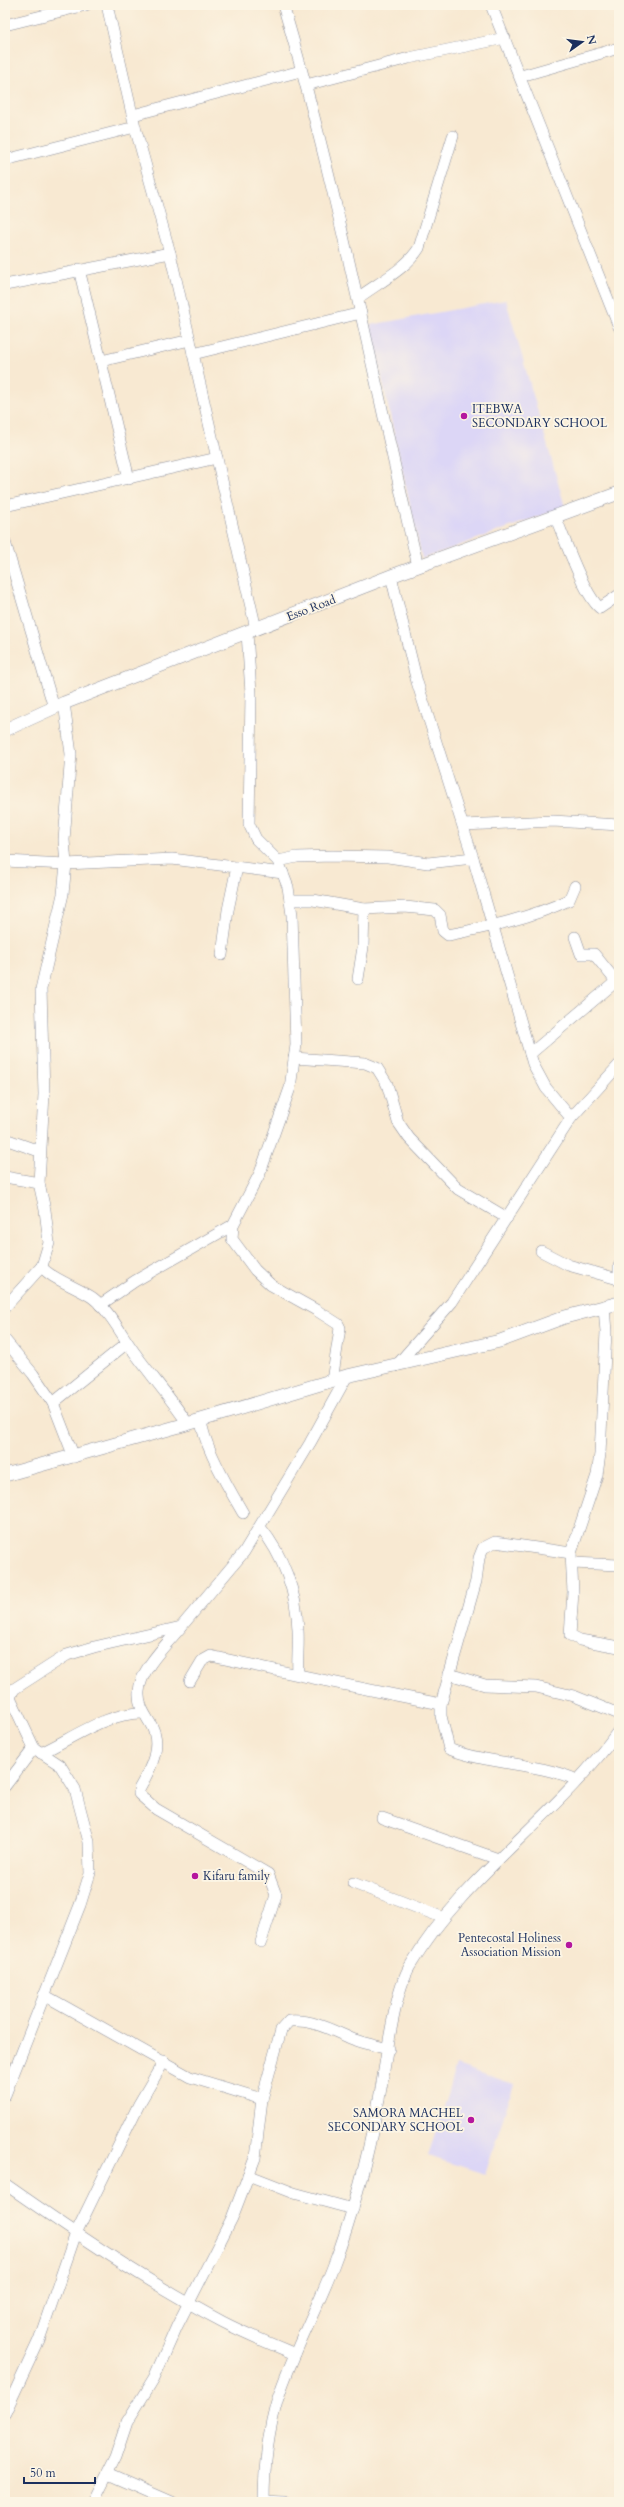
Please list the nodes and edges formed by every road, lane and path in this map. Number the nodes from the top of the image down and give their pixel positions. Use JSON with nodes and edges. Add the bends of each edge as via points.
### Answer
{"nodes":[{"id":1,"x":86,"y":5,"type":"edge"},
{"id":2,"x":107,"y":5,"type":"edge"},
{"id":3,"x":283,"y":5,"type":"edge"},
{"id":4,"x":492,"y":5,"type":"edge"},
{"id":5,"x":5,"y":25,"type":"edge"},
{"id":6,"x":505,"y":38,"type":"junction"},
{"id":7,"x":619,"y":48,"type":"edge"},
{"id":8,"x":301,"y":71,"type":"junction"},
{"id":9,"x":521,"y":76,"type":"junction"},
{"id":10,"x":306,"y":85,"type":"junction"},
{"id":11,"x":132,"y":115,"type":"junction"},
{"id":12,"x":135,"y":127,"type":"junction"},
{"id":13,"x":453,"y":136,"type":"dead end"},
{"id":14,"x":5,"y":160,"type":"edge"},
{"id":15,"x":170,"y":253,"type":"junction"},
{"id":16,"x":79,"y":270,"type":"junction"},
{"id":17,"x":5,"y":285,"type":"edge"},
{"id":18,"x":358,"y":298,"type":"junction"},
{"id":19,"x":361,"y":313,"type":"junction"},
{"id":20,"x":619,"y":327,"type":"edge"},
{"id":21,"x":190,"y":340,"type":"junction"},
{"id":22,"x":193,"y":354,"type":"junction"},
{"id":23,"x":101,"y":361,"type":"junction"},
{"id":24,"x":217,"y":458,"type":"junction"},
{"id":25,"x":129,"y":479,"type":"junction"},
{"id":26,"x":619,"y":493,"type":"edge"},
{"id":27,"x":5,"y":506,"type":"edge"},
{"id":28,"x":555,"y":516,"type":"junction"},
{"id":29,"x":5,"y":542,"type":"edge"},
{"id":30,"x":7,"y":559,"type":"edge"},
{"id":31,"x":418,"y":566,"type":"junction"},
{"id":32,"x":391,"y":576,"type":"junction"},
{"id":33,"x":619,"y":595,"type":"edge"},
{"id":34,"x":252,"y":631,"type":"junction"},
{"id":35,"x":59,"y":706,"type":"junction"},
{"id":36,"x":5,"y":730,"type":"edge"},
{"id":37,"x":463,"y":825,"type":"junction"},
{"id":38,"x":619,"y":825,"type":"edge"},
{"id":39,"x":474,"y":858,"type":"junction"},
{"id":40,"x":5,"y":861,"type":"edge"},
{"id":41,"x":278,"y":861,"type":"junction"},
{"id":42,"x":66,"y":864,"type":"junction"},
{"id":43,"x":237,"y":867,"type":"junction"},
{"id":44,"x":283,"y":873,"type":"junction"},
{"id":45,"x":575,"y":886,"type":"dead end"},
{"id":46,"x":290,"y":900,"type":"junction"},
{"id":47,"x":364,"y":908,"type":"junction"},
{"id":48,"x":492,"y":926,"type":"junction"},
{"id":49,"x":575,"y":937,"type":"dead end"},
{"id":50,"x":222,"y":955,"type":"dead end"},
{"id":51,"x":358,"y":979,"type":"dead end"},
{"id":52,"x":618,"y":982,"type":"edge"},
{"id":53,"x":530,"y":1054,"type":"junction"},
{"id":54,"x":294,"y":1058,"type":"junction"},
{"id":55,"x":619,"y":1065,"type":"edge"},
{"id":56,"x":571,"y":1118,"type":"junction"},
{"id":57,"x":5,"y":1139,"type":"edge"},
{"id":58,"x":39,"y":1151,"type":"junction"},
{"id":59,"x":5,"y":1177,"type":"edge"},
{"id":60,"x":39,"y":1183,"type":"junction"},
{"id":61,"x":507,"y":1218,"type":"junction"},
{"id":62,"x":234,"y":1225,"type":"junction"},
{"id":63,"x":541,"y":1252,"type":"dead end"},
{"id":64,"x":42,"y":1266,"type":"junction"},
{"id":65,"x":619,"y":1266,"type":"edge"},
{"id":66,"x":619,"y":1280,"type":"edge"},
{"id":67,"x":619,"y":1303,"type":"edge"},
{"id":68,"x":100,"y":1305,"type":"junction"},
{"id":69,"x":5,"y":1307,"type":"edge"},
{"id":70,"x":604,"y":1307,"type":"junction"},
{"id":71,"x":5,"y":1340,"type":"edge"},
{"id":72,"x":127,"y":1343,"type":"junction"},
{"id":73,"x":396,"y":1366,"type":"junction"},
{"id":74,"x":347,"y":1376,"type":"junction"},
{"id":75,"x":332,"y":1381,"type":"junction"},
{"id":76,"x":53,"y":1403,"type":"junction"},
{"id":77,"x":195,"y":1422,"type":"junction"},
{"id":78,"x":74,"y":1457,"type":"junction"},
{"id":79,"x":5,"y":1475,"type":"edge"},
{"id":80,"x":243,"y":1513,"type":"dead end"},
{"id":81,"x":260,"y":1527,"type":"junction"},
{"id":82,"x":572,"y":1558,"type":"junction"},
{"id":83,"x":619,"y":1565,"type":"edge"},
{"id":84,"x":181,"y":1627,"type":"junction"},
{"id":85,"x":619,"y":1647,"type":"edge"},
{"id":86,"x":298,"y":1674,"type":"junction"},
{"id":87,"x":449,"y":1674,"type":"junction"},
{"id":88,"x":190,"y":1681,"type":"dead end"},
{"id":89,"x":441,"y":1704,"type":"junction"},
{"id":90,"x":142,"y":1713,"type":"junction"},
{"id":91,"x":619,"y":1714,"type":"edge"},
{"id":92,"x":619,"y":1730,"type":"edge"},
{"id":93,"x":38,"y":1750,"type":"junction"},
{"id":94,"x":577,"y":1780,"type":"junction"},
{"id":95,"x":5,"y":1786,"type":"edge"},
{"id":96,"x":382,"y":1818,"type":"dead end"},
{"id":97,"x":498,"y":1859,"type":"junction"},
{"id":98,"x":353,"y":1883,"type":"dead end"},
{"id":99,"x":444,"y":1918,"type":"junction"},
{"id":100,"x":260,"y":1942,"type":"dead end"},
{"id":101,"x":44,"y":1995,"type":"junction"},
{"id":102,"x":389,"y":2049,"type":"junction"},
{"id":103,"x":164,"y":2061,"type":"junction"},
{"id":104,"x":5,"y":2095,"type":"edge"},
{"id":105,"x":262,"y":2099,"type":"junction"},
{"id":106,"x":248,"y":2175,"type":"junction"},
{"id":107,"x":5,"y":2184,"type":"edge"},
{"id":108,"x":353,"y":2209,"type":"junction"},
{"id":109,"x":76,"y":2233,"type":"junction"},
{"id":110,"x":190,"y":2302,"type":"junction"},
{"id":111,"x":295,"y":2354,"type":"junction"},
{"id":112,"x":5,"y":2413,"type":"edge"},
{"id":113,"x":108,"y":2474,"type":"junction"},
{"id":114,"x":264,"y":2501,"type":"edge"},
{"id":115,"x":93,"y":2502,"type":"edge"},
{"id":116,"x":170,"y":2502,"type":"edge"},
{"id":117,"x":284,"y":2502,"type":"edge"}],
"edges":[{"from":1,"to":5,"type":"street"},
{"from":2,"to":11,"type":"street"},
{"from":3,"to":8,"type":"street"},
{"from":4,"to":6,"type":"street"},
{"from":6,"to":9,"type":"street"},
{"from":6,"to":10,"type":"street","via":[[409,58]]},
{"from":7,"to":9,"type":"street"},
{"from":8,"to":10,"type":"street"},
{"from":8,"to":11,"type":"street"},
{"from":9,"to":20,"type":"street"},
{"from":10,"to":18,"type":"street"},
{"from":11,"to":12,"type":"street"},
{"from":12,"to":14,"type":"street"},
{"from":12,"to":15,"type":"street"},
{"from":13,"to":18,"type":"street","via":[[419,248],[400,267]]},
{"from":15,"to":16,"type":"street"},
{"from":15,"to":21,"type":"street"},
{"from":16,"to":17,"type":"street"},
{"from":16,"to":23,"type":"street"},
{"from":18,"to":19,"type":"street"},
{"from":19,"to":22,"type":"street"},
{"from":19,"to":31,"type":"street","via":[[383,420]]},
{"from":21,"to":22,"type":"street"},
{"from":21,"to":23,"type":"street"},
{"from":22,"to":24,"type":"street"},
{"from":23,"to":25,"type":"street"},
{"from":24,"to":25,"type":"street"},
{"from":24,"to":34,"type":"street"},
{"from":25,"to":27,"type":"street"},
{"from":26,"to":28,"type":"street","name":"Esso Road"},
{"from":28,"to":31,"type":"street","name":"Esso Road"},
{"from":28,"to":33,"type":"street","via":[[596,605],[600,608]]},
{"from":29,"to":30,"type":"street"},
{"from":30,"to":35,"type":"street"},
{"from":31,"to":32,"type":"street","name":"Esso Road"},
{"from":32,"to":34,"type":"street","name":"Esso Road"},
{"from":32,"to":37,"type":"street","via":[[417,682]]},
{"from":34,"to":35,"type":"street","name":"Esso Road"},
{"from":34,"to":41,"type":"street","via":[[250,824],[256,839]]},
{"from":35,"to":36,"type":"street","name":"Esso Road"},
{"from":35,"to":42,"type":"street","via":[[71,749],[64,840]]},
{"from":37,"to":38,"type":"street","via":[[554,821]]},
{"from":37,"to":39,"type":"street"},
{"from":39,"to":41,"type":"street","via":[[428,863],[388,857],[332,856],[297,857]]},
{"from":39,"to":48,"type":"street"},
{"from":40,"to":42,"type":"street"},
{"from":41,"to":44,"type":"street"},
{"from":42,"to":43,"type":"street","via":[[172,858]]},
{"from":42,"to":58,"type":"street","via":[[58,919],[41,989],[44,1094],[43,1130]]},
{"from":43,"to":44,"type":"street"},
{"from":43,"to":50,"type":"street"},
{"from":44,"to":46,"type":"street"},
{"from":45,"to":48,"type":"street","via":[[569,900]]},
{"from":46,"to":47,"type":"street","via":[[313,900]]},
{"from":46,"to":54,"type":"street","via":[[296,1020]]},
{"from":47,"to":48,"type":"street","via":[[405,907],[434,910],[440,915],[443,931],[448,935]]},
{"from":47,"to":51,"type":"street","via":[[363,947]]},
{"from":48,"to":53,"type":"street"},
{"from":49,"to":52,"type":"street","via":[[581,954],[594,954]]},
{"from":52,"to":53,"type":"street"},
{"from":53,"to":56,"type":"street","via":[[546,1088]]},
{"from":54,"to":61,"type":"street","via":[[364,1063],[378,1068],[387,1084],[398,1122],[409,1138],[458,1189]]},
{"from":54,"to":62,"type":"street","via":[[290,1088],[272,1141],[260,1173]]},
{"from":55,"to":56,"type":"street"},
{"from":56,"to":61,"type":"street"},
{"from":57,"to":58,"type":"street"},
{"from":58,"to":60,"type":"street"},
{"from":59,"to":60,"type":"street"},
{"from":60,"to":64,"type":"street","via":[[49,1243]]},
{"from":61,"to":73,"type":"street","via":[[452,1302]]},
{"from":62,"to":68,"type":"street","via":[[135,1281]]},
{"from":62,"to":75,"type":"street","via":[[231,1235],[234,1244],[266,1280],[284,1294],[338,1324],[340,1328]]},
{"from":63,"to":66,"type":"street","via":[[568,1265]]},
{"from":64,"to":68,"type":"street","via":[[46,1272],[78,1289]]},
{"from":64,"to":69,"type":"street"},
{"from":65,"to":66,"type":"street"},
{"from":67,"to":70,"type":"street"},
{"from":68,"to":72,"type":"street"},
{"from":70,"to":73,"type":"street","via":[[564,1317],[500,1341]]},
{"from":70,"to":82,"type":"street","via":[[606,1332],[600,1454],[597,1475]]},
{"from":71,"to":76,"type":"street"},
{"from":72,"to":76,"type":"street"},
{"from":72,"to":77,"type":"street"},
{"from":73,"to":74,"type":"street"},
{"from":74,"to":75,"type":"street"},
{"from":74,"to":81,"type":"street"},
{"from":75,"to":77,"type":"street"},
{"from":76,"to":78,"type":"street"},
{"from":77,"to":78,"type":"street"},
{"from":77,"to":80,"type":"street"},
{"from":78,"to":79,"type":"street"},
{"from":81,"to":84,"type":"street","via":[[244,1552]]},
{"from":81,"to":86,"type":"street","via":[[282,1562],[290,1586],[298,1629]]},
{"from":82,"to":83,"type":"street"},
{"from":82,"to":85,"type":"street","via":[[570,1635],[580,1640]]},
{"from":82,"to":87,"type":"street","via":[[495,1542],[483,1548]]},
{"from":84,"to":90,"type":"street","via":[[154,1659],[142,1680],[139,1691]]},
{"from":84,"to":93,"type":"street","via":[[68,1655],[14,1689],[10,1697]]},
{"from":86,"to":88,"type":"street","via":[[252,1667],[211,1656],[202,1661]]},
{"from":86,"to":89,"type":"street"},
{"from":87,"to":89,"type":"street"},
{"from":87,"to":91,"type":"street","via":[[485,1685],[536,1687],[574,1696]]},
{"from":89,"to":94,"type":"street","via":[[441,1716],[449,1749],[501,1763],[563,1774]]},
{"from":90,"to":93,"type":"street","via":[[127,1713]]},
{"from":90,"to":100,"type":"street","via":[[151,1724],[156,1752],[139,1794],[156,1809],[268,1874],[276,1895]]},
{"from":92,"to":94,"type":"street"},
{"from":93,"to":95,"type":"street"},
{"from":93,"to":101,"type":"street","via":[[60,1765],[75,1789],[89,1842],[90,1873]]},
{"from":94,"to":97,"type":"street"},
{"from":96,"to":97,"type":"street"},
{"from":97,"to":99,"type":"street"},
{"from":98,"to":99,"type":"street"},
{"from":99,"to":102,"type":"street","via":[[409,1967],[398,1997]]},
{"from":101,"to":103,"type":"street"},
{"from":101,"to":104,"type":"street"},
{"from":102,"to":105,"type":"street","via":[[356,2040],[323,2025],[289,2020],[281,2030]]},
{"from":102,"to":108,"type":"street","via":[[367,2158]]},
{"from":103,"to":105,"type":"street","via":[[190,2077]]},
{"from":103,"to":109,"type":"street","via":[[139,2104]]},
{"from":105,"to":106,"type":"street","via":[[255,2158]]},
{"from":106,"to":108,"type":"street","via":[[294,2193]]},
{"from":106,"to":110,"type":"street","via":[[221,2243]]},
{"from":107,"to":109,"type":"street"},
{"from":108,"to":111,"type":"street","via":[[335,2262]]},
{"from":109,"to":110,"type":"street"},
{"from":109,"to":112,"type":"street","via":[[39,2340]]},
{"from":110,"to":111,"type":"street","via":[[223,2322]]},
{"from":110,"to":113,"type":"street","via":[[154,2378],[126,2422],[121,2444]]},
{"from":111,"to":114,"type":"street","via":[[273,2419],[264,2476]]},
{"from":113,"to":115,"type":"street"},
{"from":113,"to":116,"type":"street"},
{"from":114,"to":117,"type":"street"}]}
